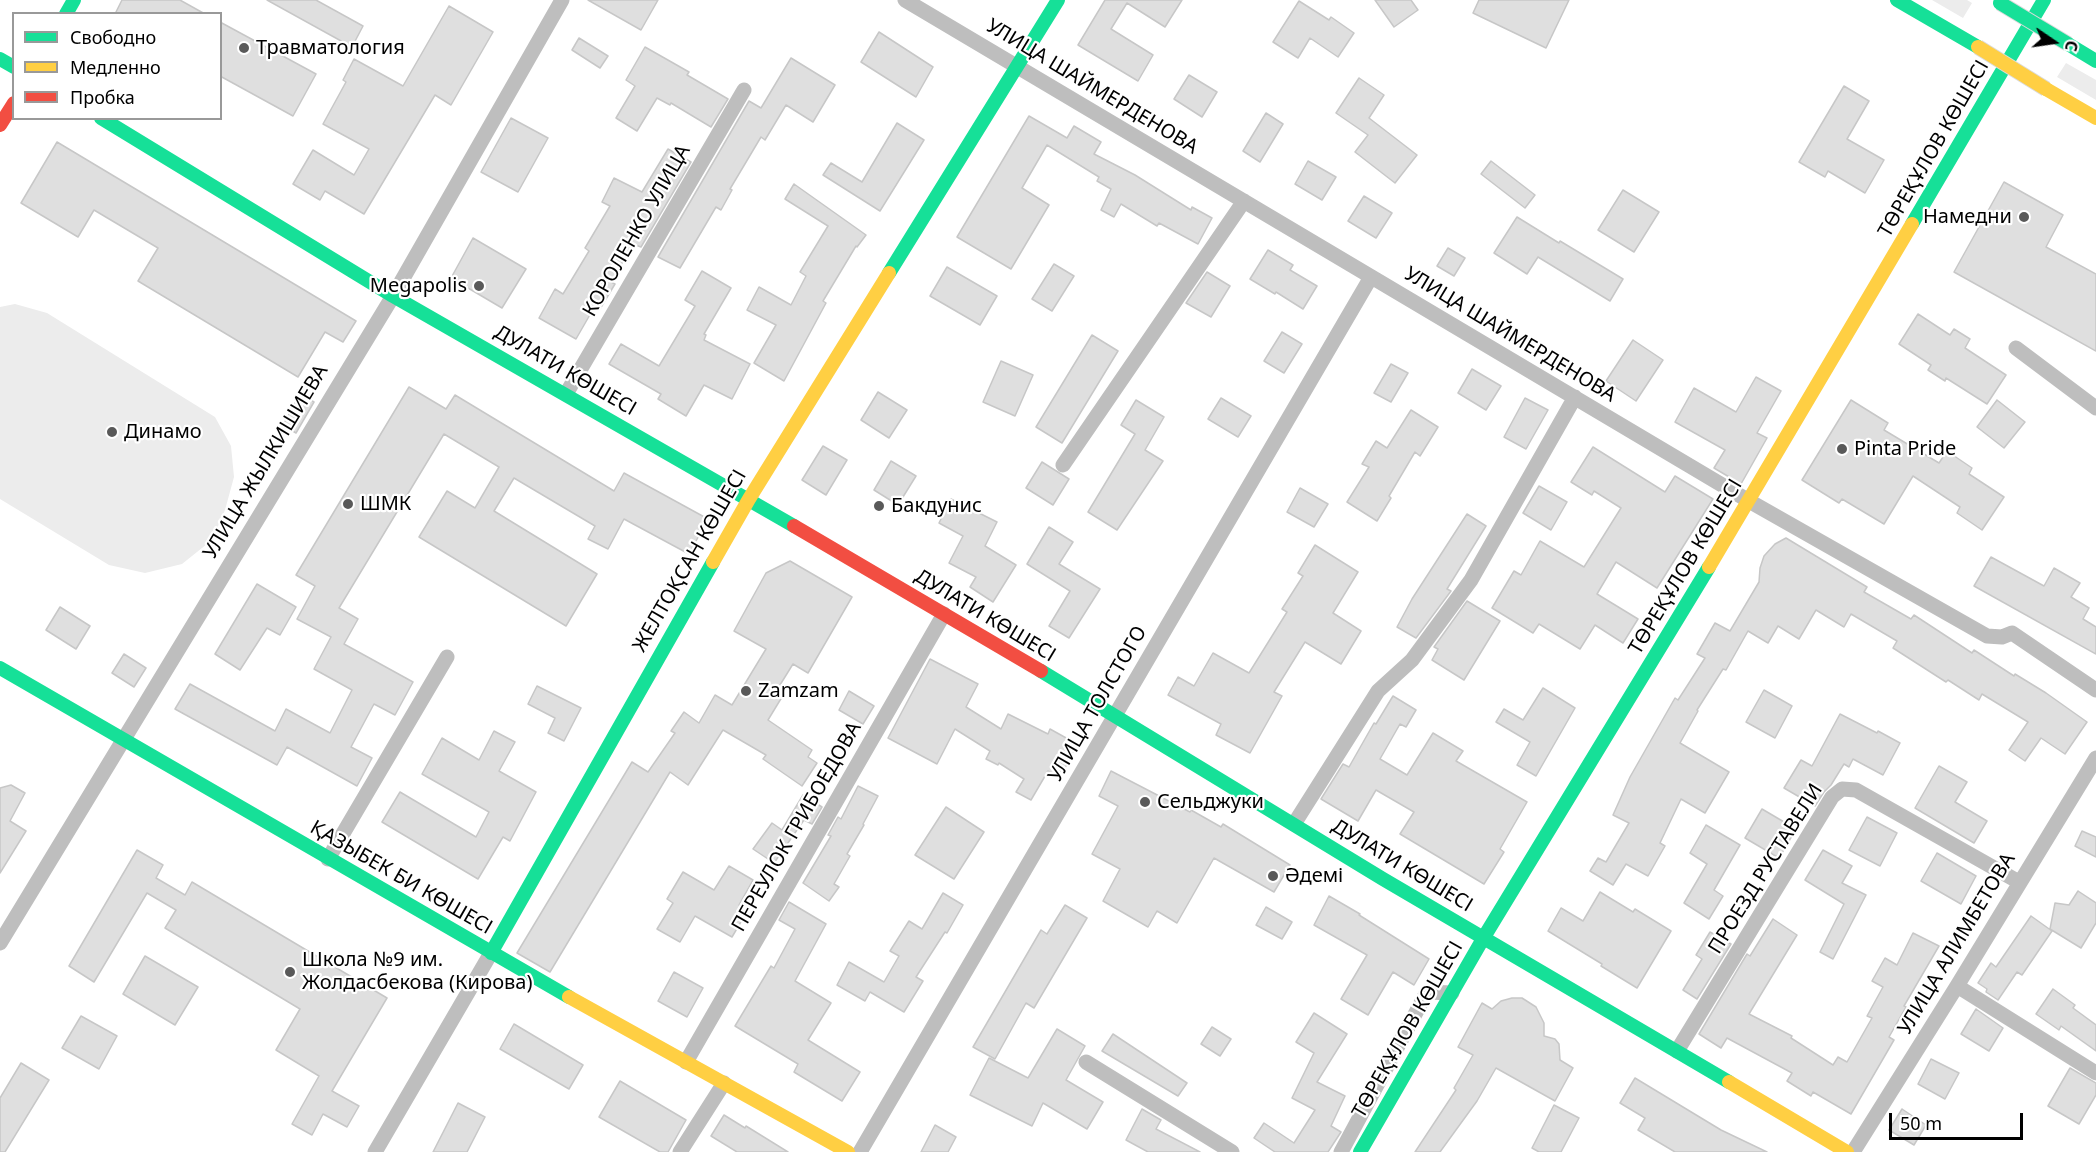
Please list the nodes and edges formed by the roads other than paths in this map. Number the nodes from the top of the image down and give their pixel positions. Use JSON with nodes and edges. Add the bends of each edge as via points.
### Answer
{"nodes":[{"id":1,"x":562,"y":0,"type":"edge"},
{"id":2,"x":905,"y":0,"type":"edge"},
{"id":3,"x":1058,"y":0,"type":"edge"},
{"id":4,"x":1897,"y":0,"type":"edge"},
{"id":5,"x":2044,"y":0,"type":"edge"},
{"id":6,"x":1997,"y":2,"type":"edge"},
{"id":7,"x":2096,"y":61,"type":"edge"},
{"id":8,"x":1017,"y":68,"type":"junction"},
{"id":9,"x":744,"y":90,"type":"dead end"},
{"id":10,"x":12,"y":106,"type":"edge"},
{"id":11,"x":2096,"y":118,"type":"edge"},
{"id":12,"x":104,"y":120,"type":"edge"},
{"id":13,"x":0,"y":125,"type":"edge"},
{"id":14,"x":1244,"y":201,"type":"junction"},
{"id":15,"x":1371,"y":277,"type":"junction"},
{"id":16,"x":393,"y":296,"type":"junction"},
{"id":17,"x":2016,"y":348,"type":"dead end"},
{"id":18,"x":566,"y":394,"type":"junction"},
{"id":19,"x":1575,"y":398,"type":"junction"},
{"id":20,"x":2096,"y":408,"type":"edge"},
{"id":21,"x":1063,"y":465,"type":"dead end"},
{"id":22,"x":749,"y":499,"type":"junction"},
{"id":23,"x":1749,"y":501,"type":"junction"},
{"id":24,"x":944,"y":614,"type":"junction"},
{"id":25,"x":447,"y":657,"type":"dead end"},
{"id":26,"x":0,"y":668,"type":"edge"},
{"id":27,"x":2096,"y":690,"type":"edge"},
{"id":28,"x":1115,"y":715,"type":"junction"},
{"id":29,"x":122,"y":739,"type":"junction"},
{"id":30,"x":2096,"y":758,"type":"edge"},
{"id":31,"x":1294,"y":824,"type":"junction"},
{"id":32,"x":328,"y":859,"type":"junction"},
{"id":33,"x":2019,"y":882,"type":"junction"},
{"id":34,"x":1484,"y":937,"type":"junction"},
{"id":35,"x":0,"y":943,"type":"edge"},
{"id":36,"x":491,"y":953,"type":"junction"},
{"id":37,"x":1957,"y":986,"type":"junction"},
{"id":38,"x":1452,"y":993,"type":"junction"},
{"id":39,"x":1677,"y":1052,"type":"junction"},
{"id":40,"x":686,"y":1062,"type":"junction"},
{"id":41,"x":1086,"y":1062,"type":"dead end"},
{"id":42,"x":2096,"y":1073,"type":"edge"},
{"id":43,"x":724,"y":1083,"type":"junction"},
{"id":44,"x":375,"y":1152,"type":"edge"},
{"id":45,"x":680,"y":1152,"type":"edge"},
{"id":46,"x":848,"y":1152,"type":"edge"},
{"id":47,"x":860,"y":1152,"type":"edge"},
{"id":48,"x":1232,"y":1152,"type":"edge"},
{"id":49,"x":1341,"y":1152,"type":"edge"},
{"id":50,"x":1360,"y":1152,"type":"edge"},
{"id":51,"x":1847,"y":1152,"type":"edge"},
{"id":52,"x":1853,"y":1152,"type":"edge"}],
"edges":[{"from":1,"to":16,"type":"street","name":"УЛИЦА ЖЫЛКИШИЕВА"},
{"from":2,"to":8,"type":"street","name":"УЛИЦА ШАЙМЕРДЕНОВА"},
{"from":3,"to":8,"type":"main road","name":"ЖЕЛТОҚСАН КӨШЕСІ"},
{"from":4,"to":11,"type":"main road","bridge":true},
{"from":5,"to":23,"type":"main road","name":"ТӨРЕҚҰЛОВ КӨШЕСІ"},
{"from":6,"to":7,"type":"main road","bridge":true},
{"from":8,"to":14,"type":"street","name":"УЛИЦА ШАЙМЕРДЕНОВА"},
{"from":8,"to":22,"type":"main road","name":"ЖЕЛТОҚСАН КӨШЕСІ"},
{"from":9,"to":18,"type":"street","name":"КОРОЛЕНКО УЛИЦА"},
{"from":10,"to":13,"type":"main road"},
{"from":12,"to":16,"type":"main road","name":"ДУЛАТИ КӨШЕСІ"},
{"from":14,"to":15,"type":"street","name":"УЛИЦА ШАЙМЕРДЕНОВА"},
{"from":14,"to":21,"type":"street"},
{"from":15,"to":19,"type":"street","name":"УЛИЦА ШАЙМЕРДЕНОВА"},
{"from":15,"to":28,"type":"street","name":"УЛИЦА ТОЛСТОГО"},
{"from":16,"to":18,"type":"main road","name":"ДУЛАТИ КӨШЕСІ"},
{"from":16,"to":29,"type":"street","name":"УЛИЦА ЖЫЛКИШИЕВА"},
{"from":17,"to":20,"type":"street"},
{"from":18,"to":22,"type":"main road","name":"ДУЛАТИ КӨШЕСІ"},
{"from":19,"to":23,"type":"street","name":"УЛИЦА ШАЙМЕРДЕНОВА"},
{"from":19,"to":31,"type":"street","via":[[1471,580],[1412,660],[1378,691]]},
{"from":22,"to":24,"type":"main road","name":"ДУЛАТИ КӨШЕСІ"},
{"from":22,"to":36,"type":"main road","name":"ЖЕЛТОҚСАН КӨШЕСІ"},
{"from":23,"to":27,"type":"street","name":"УЛИЦА ШАЙМЕРДЕНОВА","via":[[1987,636],[2012,633]]},
{"from":23,"to":34,"type":"main road","name":"ТӨРЕҚҰЛОВ КӨШЕСІ"},
{"from":24,"to":28,"type":"main road","name":"ДУЛАТИ КӨШЕСІ"},
{"from":24,"to":40,"type":"street","name":"ПЕРЕУЛОК ГРИБОЕДОВА"},
{"from":25,"to":32,"type":"street"},
{"from":26,"to":29,"type":"main road","name":"ҚАЗЫБЕК БИ КӨШЕСІ"},
{"from":28,"to":31,"type":"main road","name":"ДУЛАТИ КӨШЕСІ"},
{"from":28,"to":47,"type":"street","name":"УЛИЦА ТОЛСТОГО"},
{"from":29,"to":32,"type":"main road","name":"ҚАЗЫБЕК БИ КӨШЕСІ"},
{"from":29,"to":35,"type":"street","name":"УЛИЦА ЖЫЛКИШИЕВА"},
{"from":30,"to":33,"type":"street","name":"УЛИЦА АЛИМБЕТОВА"},
{"from":31,"to":34,"type":"main road","name":"ДУЛАТИ КӨШЕСІ"},
{"from":32,"to":36,"type":"main road","name":"ҚАЗЫБЕК БИ КӨШЕСІ"},
{"from":33,"to":37,"type":"street","name":"УЛИЦА АЛИМБЕТОВА"},
{"from":33,"to":39,"type":"street","name":"ПРОЕЗД РУСТАВЕЛИ","via":[[1856,790],[1842,789],[1832,797]]},
{"from":34,"to":38,"type":"main road","name":"ТӨРЕҚҰЛОВ КӨШЕСІ"},
{"from":34,"to":39,"type":"main road","name":"ДУЛАТИ КӨШЕСІ"},
{"from":36,"to":40,"type":"main road","name":"ҚАЗЫБЕК БИ КӨШЕСІ"},
{"from":36,"to":44,"type":"street","name":"ЖЕЛТОҚСАН КӨШЕСІ"},
{"from":37,"to":42,"type":"street"},
{"from":37,"to":52,"type":"street","name":"УЛИЦА АЛИМБЕТОВА"},
{"from":38,"to":49,"type":"street","via":[[1427,992]]},
{"from":38,"to":50,"type":"main road","name":"ТӨРЕҚҰЛОВ КӨШЕСІ"},
{"from":39,"to":51,"type":"main road","name":"ДУЛАТИ КӨШЕСІ"},
{"from":40,"to":43,"type":"main road","name":"ҚАЗЫБЕК БИ КӨШЕСІ"},
{"from":41,"to":48,"type":"street"},
{"from":43,"to":45,"type":"street"},
{"from":43,"to":46,"type":"main road","name":"ҚАЗЫБЕК БИ КӨШЕСІ"}]}
